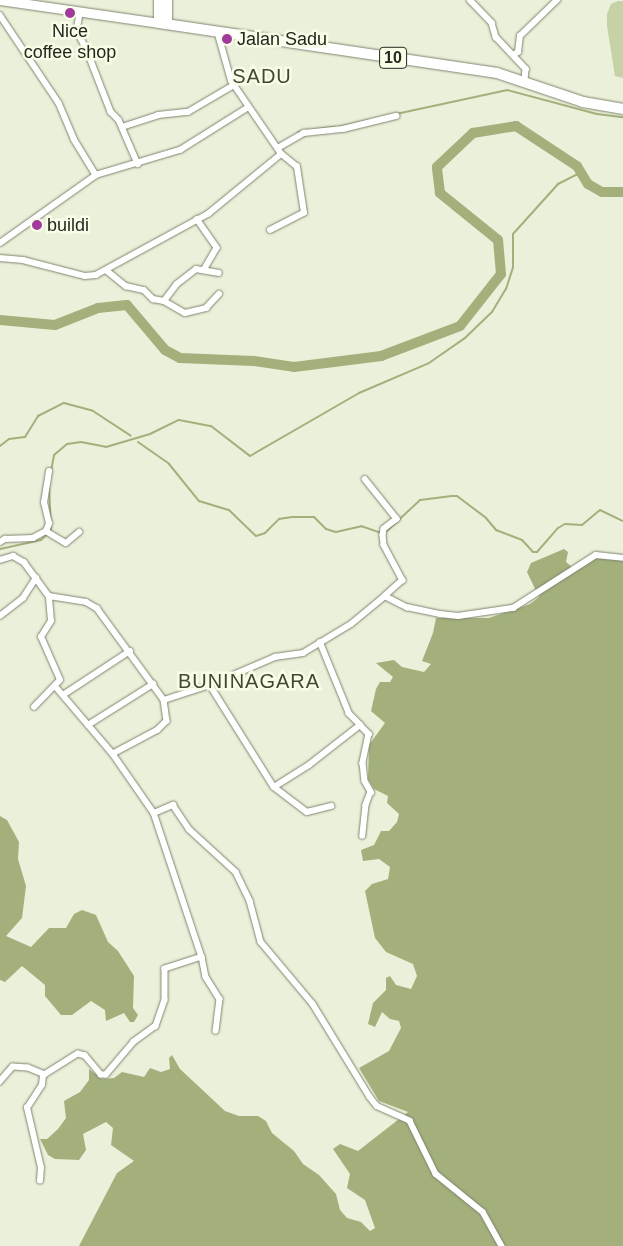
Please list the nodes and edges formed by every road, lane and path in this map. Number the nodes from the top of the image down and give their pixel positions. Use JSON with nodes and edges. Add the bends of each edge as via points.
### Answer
{"nodes":[{"id":1,"x":0,"y":0,"type":"edge"},
{"id":2,"x":159,"y":0,"type":"edge"},
{"id":3,"x":168,"y":0,"type":"edge"},
{"id":4,"x":470,"y":0,"type":"edge"},
{"id":5,"x":557,"y":0,"type":"edge"},
{"id":6,"x":59,"y":5,"type":"edge"},
{"id":7,"x":80,"y":14,"type":"junction"},
{"id":8,"x":0,"y":15,"type":"edge"},
{"id":9,"x":163,"y":23,"type":"junction"},
{"id":10,"x":216,"y":31,"type":"junction"},
{"id":11,"x":513,"y":55,"type":"junction"},
{"id":12,"x":525,"y":81,"type":"junction"},
{"id":13,"x":234,"y":85,"type":"junction"},
{"id":14,"x":247,"y":108,"type":"junction"},
{"id":15,"x":623,"y":109,"type":"edge"},
{"id":16,"x":396,"y":116,"type":"dead end"},
{"id":17,"x":122,"y":127,"type":"junction"},
{"id":18,"x":280,"y":151,"type":"junction"},
{"id":19,"x":138,"y":164,"type":"junction"},
{"id":20,"x":96,"y":175,"type":"junction"},
{"id":21,"x":197,"y":220,"type":"junction"},
{"id":22,"x":270,"y":230,"type":"dead end"},
{"id":23,"x":0,"y":243,"type":"edge"},
{"id":24,"x":0,"y":258,"type":"edge"},
{"id":25,"x":205,"y":269,"type":"junction"},
{"id":26,"x":106,"y":270,"type":"junction"},
{"id":27,"x":219,"y":273,"type":"dead end"},
{"id":28,"x":219,"y":294,"type":"dead end"},
{"id":29,"x":164,"y":301,"type":"junction"},
{"id":30,"x":49,"y":471,"type":"dead end"},
{"id":31,"x":366,"y":479,"type":"dead end"},
{"id":32,"x":48,"y":532,"type":"junction"},
{"id":33,"x":79,"y":532,"type":"dead end"},
{"id":34,"x":0,"y":542,"type":"edge"},
{"id":35,"x":623,"y":558,"type":"edge"},
{"id":36,"x":0,"y":560,"type":"edge"},
{"id":37,"x":36,"y":578,"type":"junction"},
{"id":38,"x":49,"y":596,"type":"junction"},
{"id":39,"x":385,"y":596,"type":"junction"},
{"id":40,"x":0,"y":616,"type":"edge"},
{"id":41,"x":320,"y":643,"type":"junction"},
{"id":42,"x":130,"y":650,"type":"junction"},
{"id":43,"x":153,"y":684,"type":"junction"},
{"id":44,"x":210,"y":685,"type":"junction"},
{"id":45,"x":56,"y":686,"type":"junction"},
{"id":46,"x":63,"y":695,"type":"junction"},
{"id":47,"x":164,"y":700,"type":"junction"},
{"id":48,"x":34,"y":707,"type":"dead end"},
{"id":49,"x":88,"y":725,"type":"junction"},
{"id":50,"x":360,"y":725,"type":"junction"},
{"id":51,"x":113,"y":754,"type":"junction"},
{"id":52,"x":274,"y":787,"type":"junction"},
{"id":53,"x":331,"y":806,"type":"dead end"},
{"id":54,"x":154,"y":813,"type":"junction"},
{"id":55,"x":363,"y":836,"type":"dead end"},
{"id":56,"x":202,"y":957,"type":"junction"},
{"id":57,"x":216,"y":1031,"type":"dead end"},
{"id":58,"x":43,"y":1075,"type":"junction"},
{"id":59,"x":0,"y":1082,"type":"edge"},
{"id":60,"x":40,"y":1181,"type":"dead end"},
{"id":61,"x":502,"y":1246,"type":"edge"}],
"edges":[{"from":1,"to":6,"type":"main road"},
{"from":2,"to":9,"type":"highway"},
{"from":3,"to":9,"type":"highway"},
{"from":4,"to":11,"type":"street","via":[[492,23],[496,36]]},
{"from":5,"to":11,"type":"street","via":[[520,36],[518,52]]},
{"from":6,"to":7,"type":"main road"},
{"from":7,"to":9,"type":"main road"},
{"from":7,"to":17,"type":"street","via":[[77,31],[110,112]]},
{"from":8,"to":20,"type":"street","via":[[59,103],[74,139]]},
{"from":9,"to":10,"type":"highway","number":"10"},
{"from":10,"to":12,"type":"highway","number":"10","via":[[497,73]]},
{"from":10,"to":13,"type":"street","via":[[220,51]]},
{"from":11,"to":12,"type":"street","via":[[526,69]]},
{"from":12,"to":15,"type":"highway","number":"10","via":[[583,102]]},
{"from":13,"to":14,"type":"street"},
{"from":13,"to":17,"type":"street","via":[[188,112],[158,115]]},
{"from":14,"to":18,"type":"street"},
{"from":14,"to":19,"type":"street","via":[[180,150]]},
{"from":16,"to":18,"type":"street","via":[[343,129],[304,132]]},
{"from":17,"to":19,"type":"street"},
{"from":18,"to":21,"type":"street"},
{"from":18,"to":22,"type":"street","via":[[297,166],[304,213]]},
{"from":19,"to":20,"type":"street"},
{"from":20,"to":23,"type":"street"},
{"from":21,"to":25,"type":"street","via":[[217,248]]},
{"from":21,"to":26,"type":"street"},
{"from":24,"to":26,"type":"street","via":[[24,260],[85,276]]},
{"from":25,"to":27,"type":"street"},
{"from":25,"to":29,"type":"street","via":[[193,271]]},
{"from":26,"to":29,"type":"street","via":[[126,286],[144,290],[154,300]]},
{"from":28,"to":29,"type":"street","via":[[206,308],[196,313],[181,312]]},
{"from":30,"to":32,"type":"street","via":[[44,503]]},
{"from":31,"to":39,"type":"street","via":[[397,518],[383,533],[384,545],[404,580]]},
{"from":32,"to":33,"type":"street","via":[[66,544]]},
{"from":32,"to":34,"type":"street","via":[[33,538]]},
{"from":35,"to":39,"type":"street","via":[[596,555],[513,608],[458,616],[407,607]]},
{"from":36,"to":37,"type":"street","via":[[10,556],[20,560]]},
{"from":37,"to":38,"type":"street"},
{"from":37,"to":40,"type":"street","via":[[23,598]]},
{"from":38,"to":42,"type":"street","via":[[86,602],[97,608]]},
{"from":38,"to":45,"type":"street","via":[[51,620],[41,637],[60,676]]},
{"from":39,"to":41,"type":"street","via":[[351,624]]},
{"from":41,"to":44,"type":"street","via":[[303,653],[275,657]]},
{"from":41,"to":50,"type":"street","via":[[349,714]]},
{"from":42,"to":43,"type":"street"},
{"from":42,"to":46,"type":"street"},
{"from":43,"to":47,"type":"street"},
{"from":43,"to":49,"type":"street"},
{"from":44,"to":47,"type":"street"},
{"from":44,"to":52,"type":"street"},
{"from":45,"to":46,"type":"street"},
{"from":45,"to":48,"type":"street"},
{"from":46,"to":49,"type":"street"},
{"from":47,"to":51,"type":"street","via":[[167,721],[158,730]]},
{"from":49,"to":51,"type":"street"},
{"from":50,"to":52,"type":"street","via":[[309,765]]},
{"from":50,"to":55,"type":"street","via":[[369,734],[364,763],[365,782],[371,792],[366,805]]},
{"from":51,"to":54,"type":"street"},
{"from":52,"to":53,"type":"street","via":[[303,810]]},
{"from":54,"to":56,"type":"street"},
{"from":54,"to":61,"type":"street","via":[[173,805],[189,829],[236,872],[250,901],[261,942],[313,1004],[370,1097],[378,1106],[410,1121],[436,1174],[484,1212]]},
{"from":56,"to":57,"type":"street","via":[[206,977],[220,999]]},
{"from":56,"to":58,"type":"street","via":[[165,969],[165,1000],[156,1026],[123,1054],[109,1073],[101,1074],[88,1058],[78,1054]]},
{"from":58,"to":59,"type":"street","via":[[28,1068],[13,1068]]},
{"from":58,"to":60,"type":"street","via":[[42,1085],[27,1108],[41,1168]]}]}
